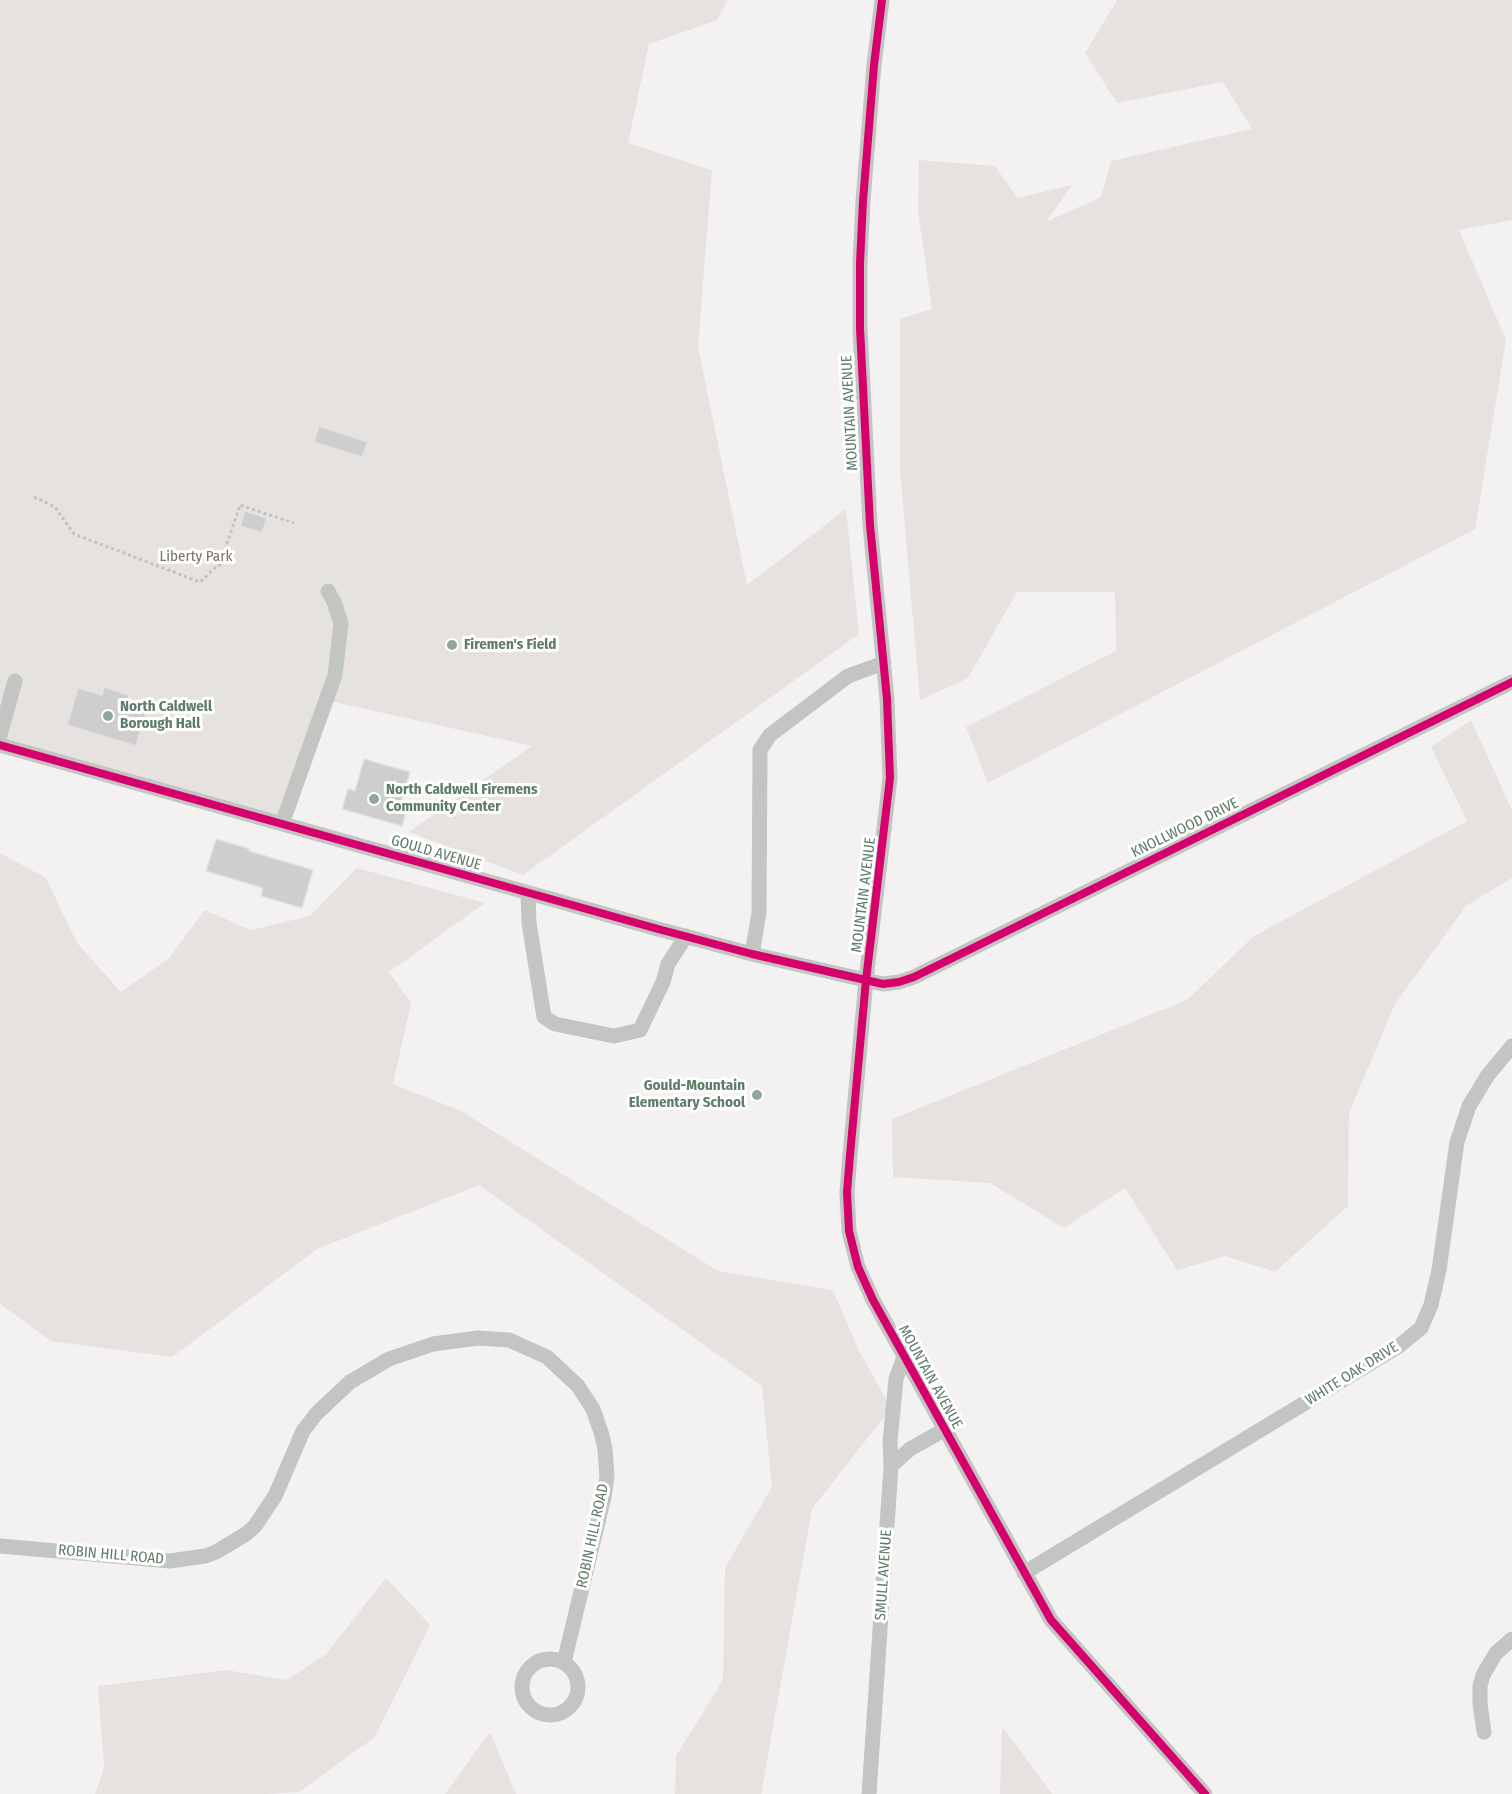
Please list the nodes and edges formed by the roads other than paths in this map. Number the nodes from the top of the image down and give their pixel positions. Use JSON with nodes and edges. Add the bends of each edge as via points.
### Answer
{"nodes":[{"id":1,"x":882,"y":0,"type":"edge"},
{"id":2,"x":328,"y":591,"type":"dead end"},
{"id":3,"x":884,"y":663,"type":"junction"},
{"id":4,"x":15,"y":681,"type":"dead end"},
{"id":5,"x":1512,"y":682,"type":"edge"},
{"id":6,"x":0,"y":735,"type":"edge"},
{"id":7,"x":0,"y":745,"type":"edge"},
{"id":8,"x":282,"y":824,"type":"junction"},
{"id":9,"x":528,"y":893,"type":"junction"},
{"id":10,"x":686,"y":936,"type":"junction"},
{"id":11,"x":752,"y":954,"type":"junction"},
{"id":12,"x":866,"y":980,"type":"junction"},
{"id":13,"x":1512,"y":1047,"type":"edge"},
{"id":14,"x":904,"y":1357,"type":"junction"},
{"id":15,"x":944,"y":1430,"type":"junction"},
{"id":16,"x":891,"y":1466,"type":"junction"},
{"id":17,"x":0,"y":1545,"type":"edge"},
{"id":18,"x":1024,"y":1573,"type":"junction"},
{"id":19,"x":1512,"y":1639,"type":"edge"},
{"id":20,"x":564,"y":1662,"type":"dead end"},
{"id":21,"x":1484,"y":1732,"type":"dead end"},
{"id":22,"x":869,"y":1794,"type":"edge"},
{"id":23,"x":1205,"y":1794,"type":"edge"}],
"edges":[{"from":1,"to":3,"type":"street","name":"MOUNTAIN AVENUE","via":[[867,138],[860,284],[865,455]]},
{"from":2,"to":8,"type":"street","via":[[340,623],[336,675]]},
{"from":3,"to":11,"type":"street","via":[[848,676],[770,735],[759,750],[759,913]]},
{"from":3,"to":12,"type":"street","name":"MOUNTAIN AVENUE","via":[[890,778]]},
{"from":4,"to":6,"type":"street"},
{"from":5,"to":12,"type":"street","name":"KNOLLWOOD DRIVE","via":[[914,977],[883,984]]},
{"from":7,"to":8,"type":"street","name":"GOULD AVENUE"},
{"from":8,"to":9,"type":"street","name":"GOULD AVENUE"},
{"from":9,"to":10,"type":"street","name":"GOULD AVENUE"},
{"from":9,"to":10,"type":"street","via":[[544,1017],[555,1024],[614,1036],[640,1030]]},
{"from":10,"to":11,"type":"street","name":"GOULD AVENUE"},
{"from":11,"to":12,"type":"street","name":"GOULD AVENUE"},
{"from":12,"to":14,"type":"street","name":"MOUNTAIN AVENUE","via":[[847,1192],[849,1231],[862,1275]]},
{"from":13,"to":18,"type":"street","name":"WHITE OAK DRIVE","via":[[1468,1106],[1457,1142],[1439,1270],[1421,1328],[1399,1346]]},
{"from":14,"to":15,"type":"street","name":"MOUNTAIN AVENUE"},
{"from":14,"to":16,"type":"street","name":"SMULL AVENUE","via":[[896,1379]]},
{"from":15,"to":16,"type":"street","via":[[910,1449]]},
{"from":15,"to":18,"type":"street","name":"MOUNTAIN AVENUE"},
{"from":16,"to":22,"type":"street","name":"SMULL AVENUE"},
{"from":17,"to":20,"type":"street","name":"ROBIN HILL ROAD","via":[[170,1561],[216,1552],[255,1526],[275,1496],[303,1431],[350,1382],[389,1359],[433,1344],[478,1338],[509,1340],[547,1358],[578,1386],[593,1409],[605,1449],[604,1497]]},
{"from":18,"to":23,"type":"street","name":"MOUNTAIN AVENUE","via":[[1051,1620]]},
{"from":19,"to":21,"type":"street","via":[[1492,1659],[1483,1675],[1480,1704]]}]}
